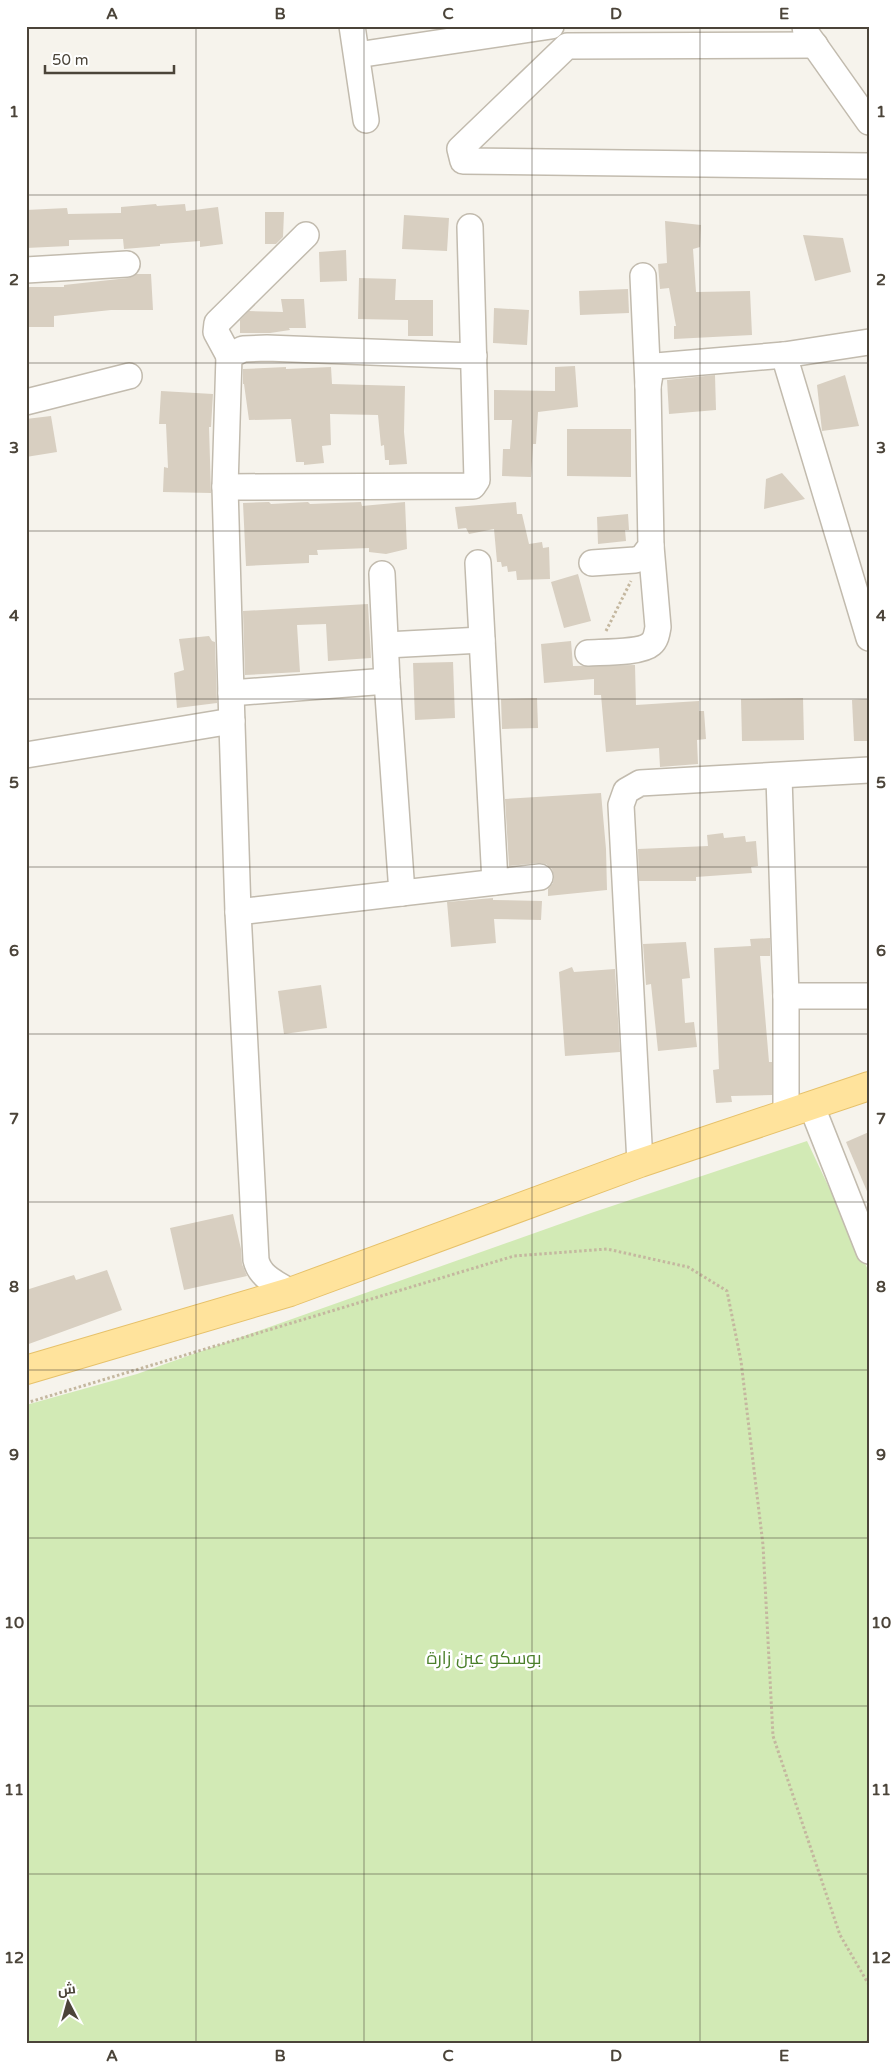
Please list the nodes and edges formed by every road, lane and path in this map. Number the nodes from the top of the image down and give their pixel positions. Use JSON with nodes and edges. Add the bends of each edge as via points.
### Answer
{"nodes":[{"id":1,"x":352,"y":26,"type":"edge"},
{"id":2,"x":551,"y":26,"type":"edge"},
{"id":3,"x":462,"y":33,"type":"edge"},
{"id":4,"x":810,"y":36,"type":"edge"},
{"id":5,"x":357,"y":55,"type":"junction"},
{"id":6,"x":366,"y":120,"type":"dead end"},
{"id":7,"x":869,"y":122,"type":"edge"},
{"id":8,"x":869,"y":166,"type":"edge"},
{"id":9,"x":470,"y":227,"type":"dead end"},
{"id":10,"x":306,"y":235,"type":"dead end"},
{"id":11,"x":127,"y":264,"type":"dead end"},
{"id":12,"x":26,"y":270,"type":"edge"},
{"id":13,"x":643,"y":276,"type":"dead end"},
{"id":14,"x":869,"y":342,"type":"edge"},
{"id":15,"x":784,"y":355,"type":"junction"},
{"id":16,"x":229,"y":356,"type":"junction"},
{"id":17,"x":474,"y":356,"type":"junction"},
{"id":18,"x":129,"y":376,"type":"dead end"},
{"id":19,"x":648,"y":386,"type":"junction"},
{"id":20,"x":26,"y":402,"type":"edge"},
{"id":21,"x":225,"y":487,"type":"junction"},
{"id":22,"x":646,"y":552,"type":"junction"},
{"id":23,"x":478,"y":563,"type":"dead end"},
{"id":24,"x":592,"y":563,"type":"dead end"},
{"id":25,"x":382,"y":574,"type":"dead end"},
{"id":26,"x":869,"y":638,"type":"edge"},
{"id":27,"x":482,"y":640,"type":"junction"},
{"id":28,"x":386,"y":644,"type":"junction"},
{"id":29,"x":592,"y":653,"type":"joint"},
{"id":30,"x":387,"y":681,"type":"junction"},
{"id":31,"x":231,"y":693,"type":"junction"},
{"id":32,"x":232,"y":721,"type":"junction"},
{"id":33,"x":26,"y":754,"type":"edge"},
{"id":34,"x":869,"y":770,"type":"edge"},
{"id":35,"x":779,"y":776,"type":"junction"},
{"id":36,"x":540,"y":877,"type":"dead end"},
{"id":37,"x":495,"y":882,"type":"junction"},
{"id":38,"x":402,"y":893,"type":"junction"},
{"id":39,"x":238,"y":912,"type":"junction"},
{"id":40,"x":786,"y":996,"type":"junction"},
{"id":41,"x":869,"y":996,"type":"edge"},
{"id":42,"x":869,"y":1086,"type":"edge"},
{"id":43,"x":799,"y":1110,"type":"junction"},
{"id":44,"x":640,"y":1163,"type":"junction"},
{"id":45,"x":869,"y":1251,"type":"edge"},
{"id":46,"x":290,"y":1292,"type":"junction"},
{"id":47,"x":26,"y":1370,"type":"edge"},
{"id":48,"x":26,"y":1403,"type":"edge"},
{"id":49,"x":869,"y":1983,"type":"edge"}],
"edges":[{"from":1,"to":5,"type":"street"},
{"from":2,"to":3,"type":"street"},
{"from":3,"to":5,"type":"street"},
{"from":4,"to":7,"type":"street"},
{"from":4,"to":8,"type":"street","via":[[567,46],[460,149],[463,161]]},
{"from":5,"to":6,"type":"street"},
{"from":9,"to":17,"type":"street"},
{"from":10,"to":16,"type":"street","via":[[217,323],[216,332]]},
{"from":11,"to":12,"type":"street"},
{"from":13,"to":19,"type":"street"},
{"from":14,"to":15,"type":"street"},
{"from":15,"to":19,"type":"street","via":[[656,366],[651,369]]},
{"from":15,"to":26,"type":"street"},
{"from":16,"to":17,"type":"street","via":[[243,349],[268,348]]},
{"from":16,"to":21,"type":"street"},
{"from":17,"to":21,"type":"street","via":[[476,480],[473,486]]},
{"from":18,"to":20,"type":"street"},
{"from":19,"to":22,"type":"street"},
{"from":21,"to":31,"type":"street"},
{"from":22,"to":24,"type":"street"},
{"from":22,"to":29,"type":"path"},
{"from":22,"to":29,"type":"street","via":[[658,627],[655,639],[640,649]]},
{"from":23,"to":27,"type":"street"},
{"from":25,"to":28,"type":"street"},
{"from":27,"to":28,"type":"street"},
{"from":27,"to":37,"type":"street"},
{"from":28,"to":30,"type":"street"},
{"from":30,"to":31,"type":"street"},
{"from":30,"to":38,"type":"street"},
{"from":31,"to":32,"type":"street"},
{"from":32,"to":33,"type":"street"},
{"from":32,"to":39,"type":"street"},
{"from":34,"to":35,"type":"street"},
{"from":35,"to":40,"type":"street"},
{"from":35,"to":44,"type":"street","via":[[640,783],[626,791],[621,805]]},
{"from":36,"to":37,"type":"street"},
{"from":37,"to":38,"type":"street"},
{"from":38,"to":39,"type":"street"},
{"from":39,"to":46,"type":"street","via":[[256,1260],[262,1274]]},
{"from":40,"to":41,"type":"street"},
{"from":40,"to":43,"type":"street"},
{"from":42,"to":43,"type":"main road"},
{"from":43,"to":44,"type":"main road"},
{"from":43,"to":45,"type":"street"},
{"from":44,"to":46,"type":"main road"},
{"from":46,"to":47,"type":"main road"},
{"from":48,"to":49,"type":"path","via":[[514,1256],[607,1249],[688,1267],[727,1291],[741,1361],[763,1545],[773,1736],[840,1935]]}]}
